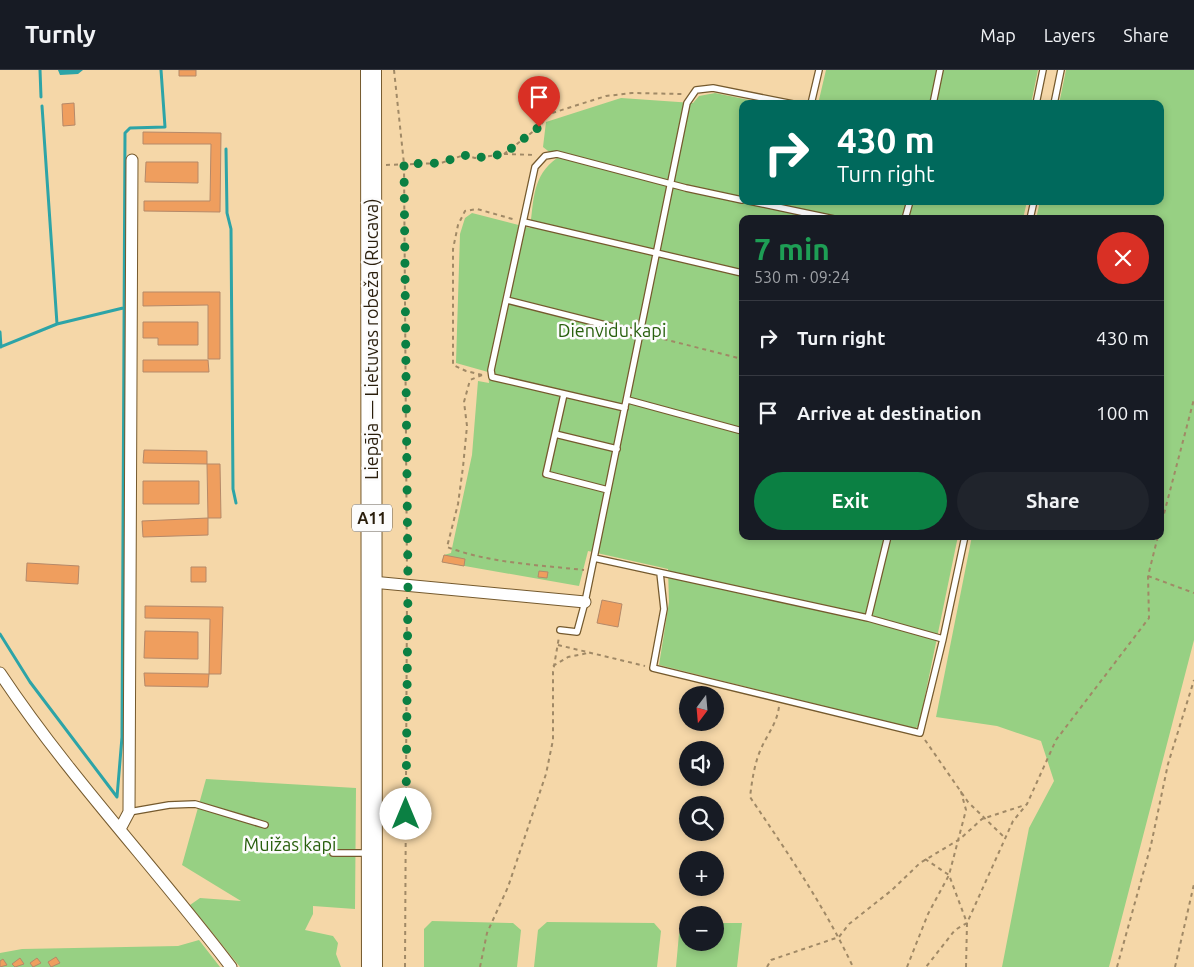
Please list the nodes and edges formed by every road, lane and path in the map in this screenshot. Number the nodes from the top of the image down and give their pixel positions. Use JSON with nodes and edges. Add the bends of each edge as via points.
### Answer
{"nodes":[{"id":1,"x":371,"y":70,"type":"edge"},
{"id":2,"x":394,"y":70,"type":"edge"},
{"id":3,"x":819,"y":70,"type":"edge"},
{"id":4,"x":940,"y":70,"type":"edge"},
{"id":5,"x":1044,"y":70,"type":"edge"},
{"id":6,"x":1061,"y":70,"type":"edge"},
{"id":7,"x":693,"y":94,"type":"junction"},
{"id":8,"x":773,"y":100,"type":"edge"},
{"id":9,"x":812,"y":100,"type":"edge"},
{"id":10,"x":934,"y":100,"type":"edge"},
{"id":11,"x":1037,"y":100,"type":"edge"},
{"id":12,"x":1055,"y":100,"type":"edge"},
{"id":13,"x":504,"y":154,"type":"junction"},
{"id":14,"x":545,"y":156,"type":"junction"},
{"id":15,"x":132,"y":160,"type":"dead end"},
{"id":16,"x":404,"y":164,"type":"junction"},
{"id":17,"x":371,"y":166,"type":"junction"},
{"id":18,"x":671,"y":184,"type":"junction"},
{"id":19,"x":739,"y":199,"type":"edge"},
{"id":20,"x":768,"y":205,"type":"edge"},
{"id":21,"x":815,"y":215,"type":"edge"},
{"id":22,"x":524,"y":222,"type":"junction"},
{"id":23,"x":657,"y":254,"type":"junction"},
{"id":24,"x":739,"y":272,"type":"edge"},
{"id":25,"x":507,"y":300,"type":"junction"},
{"id":26,"x":641,"y":334,"type":"junction"},
{"id":27,"x":739,"y":358,"type":"edge"},
{"id":28,"x":564,"y":394,"type":"junction"},
{"id":29,"x":1194,"y":399,"type":"edge"},
{"id":30,"x":628,"y":400,"type":"junction"},
{"id":31,"x":625,"y":408,"type":"junction"},
{"id":32,"x":739,"y":430,"type":"edge"},
{"id":33,"x":555,"y":434,"type":"junction"},
{"id":34,"x":617,"y":449,"type":"junction"},
{"id":35,"x":608,"y":490,"type":"junction"},
{"id":36,"x":1164,"y":514,"type":"edge"},
{"id":37,"x":887,"y":540,"type":"edge"},
{"id":38,"x":964,"y":540,"type":"edge"},
{"id":39,"x":1157,"y":540,"type":"edge"},
{"id":40,"x":594,"y":558,"type":"junction"},
{"id":41,"x":591,"y":571,"type":"junction"},
{"id":42,"x":660,"y":573,"type":"junction"},
{"id":43,"x":1148,"y":576,"type":"junction"},
{"id":44,"x":372,"y":582,"type":"junction"},
{"id":45,"x":408,"y":584,"type":"junction"},
{"id":46,"x":1194,"y":593,"type":"edge"},
{"id":47,"x":585,"y":602,"type":"junction"},
{"id":48,"x":868,"y":618,"type":"junction"},
{"id":49,"x":560,"y":630,"type":"joint"},
{"id":50,"x":943,"y":639,"type":"junction"},
{"id":51,"x":558,"y":645,"type":"junction"},
{"id":52,"x":590,"y":653,"type":"junction"},
{"id":53,"x":553,"y":666,"type":"junction"},
{"id":54,"x":653,"y":668,"type":"junction"},
{"id":55,"x":0,"y":673,"type":"edge"},
{"id":56,"x":1194,"y":680,"type":"edge"},
{"id":57,"x":780,"y":700,"type":"junction"},
{"id":58,"x":920,"y":733,"type":"junction"},
{"id":59,"x":960,"y":788,"type":"junction"},
{"id":60,"x":1027,"y":804,"type":"junction"},
{"id":61,"x":128,"y":812,"type":"junction"},
{"id":62,"x":986,"y":818,"type":"junction"},
{"id":63,"x":265,"y":825,"type":"dead end"},
{"id":64,"x":120,"y":829,"type":"junction"},
{"id":65,"x":1005,"y":838,"type":"junction"},
{"id":66,"x":960,"y":840,"type":"junction"},
{"id":67,"x":333,"y":853,"type":"dead end"},
{"id":68,"x":372,"y":854,"type":"junction"},
{"id":69,"x":926,"y":859,"type":"junction"},
{"id":70,"x":949,"y":875,"type":"junction"},
{"id":71,"x":1194,"y":884,"type":"edge"},
{"id":72,"x":967,"y":923,"type":"junction"},
{"id":73,"x":839,"y":937,"type":"junction"},
{"id":74,"x":231,"y":967,"type":"edge"},
{"id":75,"x":372,"y":967,"type":"edge"},
{"id":76,"x":404,"y":967,"type":"edge"},
{"id":77,"x":480,"y":967,"type":"edge"},
{"id":78,"x":767,"y":967,"type":"edge"},
{"id":79,"x":853,"y":967,"type":"edge"},
{"id":80,"x":907,"y":967,"type":"edge"},
{"id":81,"x":926,"y":967,"type":"edge"},
{"id":82,"x":966,"y":967,"type":"edge"},
{"id":83,"x":1117,"y":967,"type":"edge"},
{"id":84,"x":1175,"y":967,"type":"edge"}],
"edges":[{"from":1,"to":17,"type":"highway","name":"Liepāja — Lietuvas robeža (Rucava)","number":"A11"},
{"from":2,"to":16,"type":"path"},
{"from":3,"to":9,"type":"lane"},
{"from":4,"to":10,"type":"lane"},
{"from":5,"to":11,"type":"lane"},
{"from":6,"to":12,"type":"lane"},
{"from":7,"to":8,"type":"lane","via":[[696,90],[713,88]]},
{"from":7,"to":13,"type":"path","via":[[606,96],[549,114],[539,127]]},
{"from":7,"to":18,"type":"lane","via":[[687,103]]},
{"from":13,"to":14,"type":"path"},
{"from":13,"to":16,"type":"path","via":[[475,158],[464,155],[440,163]]},
{"from":14,"to":18,"type":"lane","via":[[557,154]]},
{"from":14,"to":22,"type":"lane","via":[[535,167],[531,178]]},
{"from":15,"to":61,"type":"street"},
{"from":16,"to":17,"type":"path"},
{"from":16,"to":45,"type":"path"},
{"from":17,"to":44,"type":"highway","name":"Liepāja — Lietuvas robeža (Rucava)","number":"A11"},
{"from":18,"to":19,"type":"lane"},
{"from":18,"to":23,"type":"lane"},
{"from":20,"to":21,"type":"lane"},
{"from":22,"to":23,"type":"lane"},
{"from":22,"to":25,"type":"lane"},
{"from":22,"to":41,"type":"path","via":[[477,210],[465,211],[458,226],[452,268],[455,305],[453,365],[482,375],[470,380],[464,402],[467,426],[463,467],[447,547],[513,562]]},
{"from":23,"to":24,"type":"lane"},
{"from":23,"to":26,"type":"lane"},
{"from":25,"to":26,"type":"lane"},
{"from":25,"to":28,"type":"lane","via":[[492,377]]},
{"from":26,"to":27,"type":"path"},
{"from":26,"to":30,"type":"lane"},
{"from":28,"to":31,"type":"lane"},
{"from":28,"to":33,"type":"lane"},
{"from":29,"to":36,"type":"path"},
{"from":30,"to":31,"type":"lane"},
{"from":30,"to":32,"type":"lane"},
{"from":31,"to":34,"type":"lane"},
{"from":33,"to":34,"type":"lane"},
{"from":33,"to":35,"type":"lane","via":[[546,474]]},
{"from":34,"to":35,"type":"lane"},
{"from":35,"to":40,"type":"lane"},
{"from":37,"to":48,"type":"lane"},
{"from":38,"to":50,"type":"lane"},
{"from":39,"to":43,"type":"path"},
{"from":40,"to":41,"type":"lane"},
{"from":40,"to":42,"type":"lane"},
{"from":41,"to":47,"type":"lane"},
{"from":42,"to":48,"type":"lane"},
{"from":42,"to":54,"type":"lane","via":[[664,609]]},
{"from":43,"to":46,"type":"path"},
{"from":43,"to":60,"type":"path","via":[[1149,618],[1056,740]]},
{"from":44,"to":45,"type":"street"},
{"from":44,"to":68,"type":"highway","name":"Liepāja — Lietuvas robeža (Rucava)","number":"A11"},
{"from":45,"to":47,"type":"street"},
{"from":45,"to":76,"type":"path"},
{"from":47,"to":49,"type":"lane","via":[[577,632]]},
{"from":48,"to":50,"type":"lane"},
{"from":49,"to":51,"type":"path"},
{"from":50,"to":58,"type":"lane"},
{"from":51,"to":52,"type":"path"},
{"from":51,"to":53,"type":"path"},
{"from":52,"to":53,"type":"path","via":[[568,657]]},
{"from":52,"to":54,"type":"path"},
{"from":53,"to":77,"type":"path","via":[[553,740],[546,774],[508,887],[488,933]]},
{"from":54,"to":57,"type":"lane"},
{"from":55,"to":64,"type":"street"},
{"from":56,"to":83,"type":"path","via":[[1168,764],[1151,845]]},
{"from":57,"to":58,"type":"lane"},
{"from":57,"to":73,"type":"path","via":[[777,722],[760,750],[750,798],[800,871]]},
{"from":58,"to":59,"type":"path"},
{"from":59,"to":62,"type":"path","via":[[968,802]]},
{"from":59,"to":66,"type":"path","via":[[966,810]]},
{"from":60,"to":62,"type":"path"},
{"from":60,"to":65,"type":"path","via":[[1012,821]]},
{"from":61,"to":63,"type":"lane","via":[[194,804]]},
{"from":61,"to":64,"type":"street"},
{"from":62,"to":65,"type":"path"},
{"from":62,"to":66,"type":"path"},
{"from":64,"to":74,"type":"street"},
{"from":65,"to":72,"type":"path"},
{"from":66,"to":69,"type":"path"},
{"from":66,"to":70,"type":"path"},
{"from":67,"to":68,"type":"lane"},
{"from":68,"to":75,"type":"highway","name":"Liepāja — Lietuvas robeža (Rucava)","number":"A11"},
{"from":69,"to":70,"type":"path"},
{"from":69,"to":73,"type":"path","via":[[849,924]]},
{"from":70,"to":72,"type":"path"},
{"from":70,"to":80,"type":"path","via":[[928,914]]},
{"from":71,"to":84,"type":"path"},
{"from":72,"to":81,"type":"path","via":[[954,930]]},
{"from":72,"to":82,"type":"path"},
{"from":73,"to":78,"type":"path","via":[[771,960]]},
{"from":73,"to":79,"type":"path"}]}
